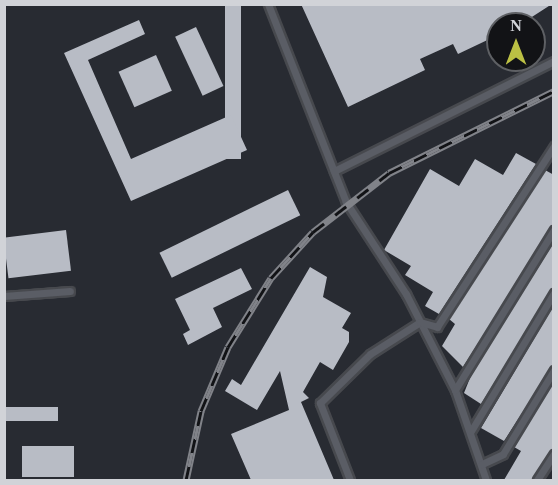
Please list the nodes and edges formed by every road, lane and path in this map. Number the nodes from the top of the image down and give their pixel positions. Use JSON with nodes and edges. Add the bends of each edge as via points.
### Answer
{"nodes":[{"id":1,"x":268,"y":4,"type":"edge"},
{"id":2,"x":554,"y":61,"type":"edge"},
{"id":3,"x":554,"y":146,"type":"edge"},
{"id":4,"x":334,"y":171,"type":"junction"},
{"id":5,"x":554,"y":230,"type":"edge"},
{"id":6,"x":70,"y":291,"type":"dead end"},
{"id":7,"x":554,"y":293,"type":"edge"},
{"id":8,"x":4,"y":296,"type":"edge"},
{"id":9,"x":420,"y":322,"type":"junction"},
{"id":10,"x":554,"y":370,"type":"edge"},
{"id":11,"x":455,"y":390,"type":"junction"},
{"id":12,"x":471,"y":431,"type":"junction"},
{"id":13,"x":554,"y":454,"type":"edge"},
{"id":14,"x":482,"y":464,"type":"junction"},
{"id":15,"x":350,"y":480,"type":"edge"},
{"id":16,"x":486,"y":480,"type":"edge"},
{"id":17,"x":537,"y":480,"type":"edge"}],
"edges":[{"from":1,"to":4,"type":"lane"},
{"from":2,"to":4,"type":"lane"},
{"from":3,"to":9,"type":"lane","via":[[437,327]]},
{"from":4,"to":9,"type":"lane","via":[[346,202]]},
{"from":5,"to":11,"type":"lane"},
{"from":6,"to":8,"type":"lane"},
{"from":7,"to":12,"type":"lane"},
{"from":9,"to":11,"type":"lane"},
{"from":9,"to":15,"type":"lane","via":[[370,354],[318,405]]},
{"from":10,"to":14,"type":"lane","via":[[503,454]]},
{"from":11,"to":12,"type":"lane"},
{"from":12,"to":14,"type":"lane"},
{"from":13,"to":17,"type":"lane"},
{"from":14,"to":16,"type":"lane"}]}
